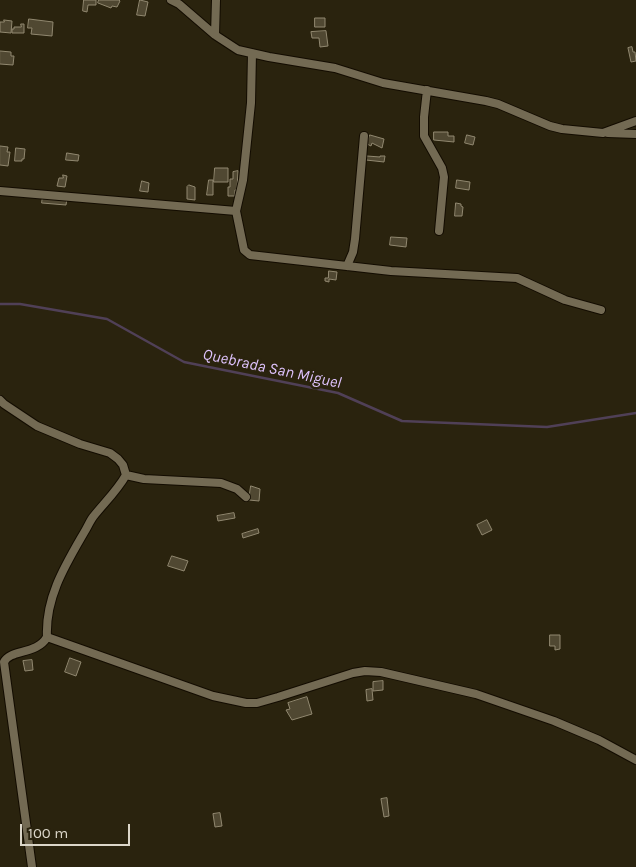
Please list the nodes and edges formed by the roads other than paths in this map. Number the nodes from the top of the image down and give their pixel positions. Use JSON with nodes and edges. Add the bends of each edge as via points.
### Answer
{"nodes":[{"id":1,"x":171,"y":0,"type":"edge"},
{"id":2,"x":216,"y":0,"type":"edge"},
{"id":3,"x":215,"y":34,"type":"junction"},
{"id":4,"x":252,"y":53,"type":"junction"},
{"id":5,"x":427,"y":90,"type":"junction"},
{"id":6,"x":636,"y":122,"type":"edge"},
{"id":7,"x":604,"y":133,"type":"junction"},
{"id":8,"x":636,"y":134,"type":"edge"},
{"id":9,"x":364,"y":136,"type":"dead end"},
{"id":10,"x":0,"y":191,"type":"edge"},
{"id":11,"x":236,"y":211,"type":"junction"},
{"id":12,"x":439,"y":231,"type":"dead end"},
{"id":13,"x":347,"y":266,"type":"junction"},
{"id":14,"x":601,"y":310,"type":"dead end"},
{"id":15,"x":0,"y":400,"type":"edge"},
{"id":16,"x":126,"y":475,"type":"junction"},
{"id":17,"x":246,"y":497,"type":"dead end"},
{"id":18,"x":47,"y":637,"type":"junction"},
{"id":19,"x":636,"y":760,"type":"edge"},
{"id":20,"x":32,"y":867,"type":"edge"}],
"edges":[{"from":1,"to":3,"type":"street"},
{"from":2,"to":3,"type":"street"},
{"from":3,"to":4,"type":"street","via":[[238,50]]},
{"from":4,"to":5,"type":"street"},
{"from":4,"to":11,"type":"street","via":[[251,103],[243,180]]},
{"from":5,"to":7,"type":"street","via":[[498,104],[550,126]]},
{"from":5,"to":12,"type":"street","via":[[424,136],[444,178]]},
{"from":6,"to":7,"type":"street"},
{"from":7,"to":8,"type":"street"},
{"from":9,"to":13,"type":"street","via":[[355,239]]},
{"from":10,"to":11,"type":"street"},
{"from":11,"to":13,"type":"street","via":[[244,250],[250,255]]},
{"from":13,"to":14,"type":"street","via":[[516,278],[565,300]]},
{"from":15,"to":16,"type":"street","via":[[37,426],[110,453],[118,458]]},
{"from":16,"to":17,"type":"street","via":[[221,483]]},
{"from":16,"to":18,"type":"street","via":[[91,519],[62,570],[51,603]]},
{"from":18,"to":19,"type":"street","via":[[213,696],[246,703],[278,697],[353,672],[381,672],[476,694],[554,721]]},
{"from":18,"to":20,"type":"street","via":[[37,648],[10,656],[4,662]]}]}
